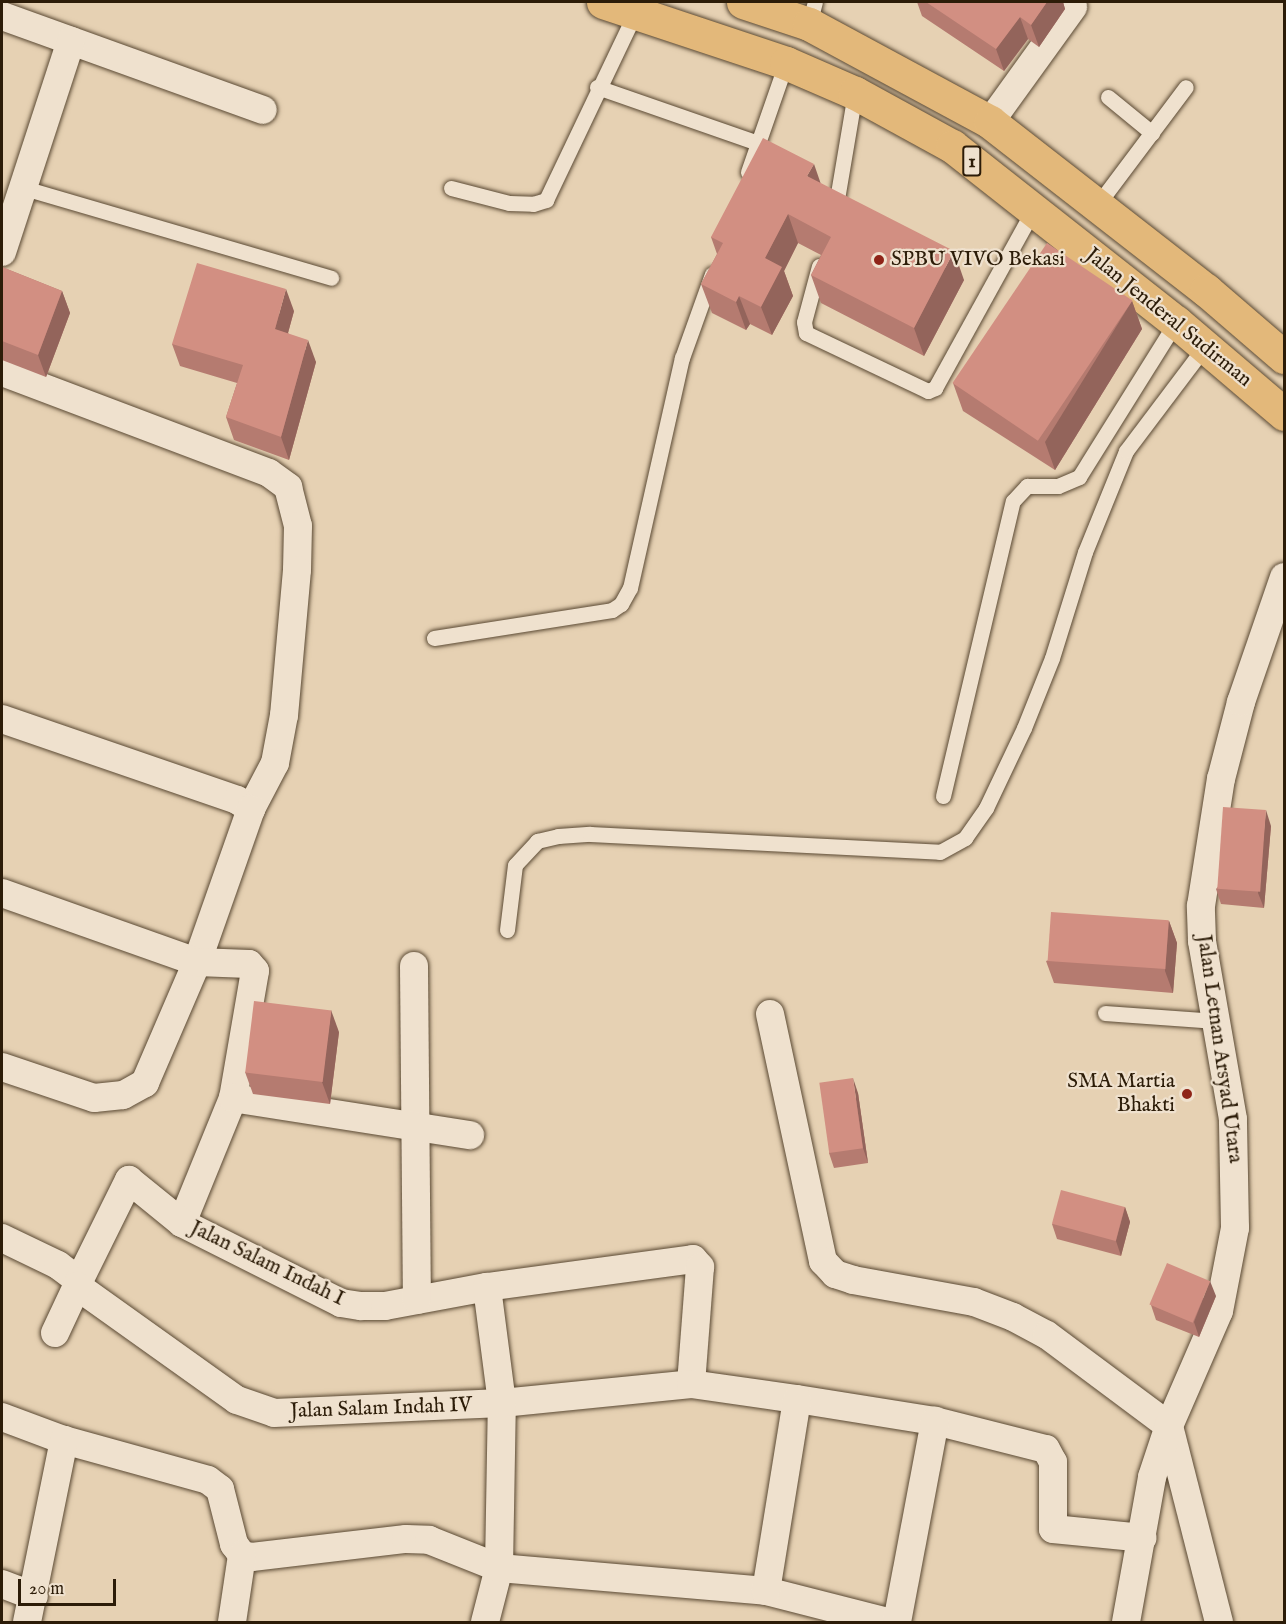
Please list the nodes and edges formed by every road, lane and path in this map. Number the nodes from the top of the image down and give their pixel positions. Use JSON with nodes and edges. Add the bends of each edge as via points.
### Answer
{"nodes":[{"id":1,"x":603,"y":2,"type":"edge"},
{"id":2,"x":743,"y":2,"type":"edge"},
{"id":3,"x":1073,"y":7,"type":"dead end"},
{"id":4,"x":635,"y":13,"type":"junction"},
{"id":5,"x":812,"y":13,"type":"edge"},
{"id":6,"x":2,"y":16,"type":"edge"},
{"id":7,"x":71,"y":41,"type":"junction"},
{"id":8,"x":786,"y":63,"type":"junction"},
{"id":9,"x":597,"y":87,"type":"junction"},
{"id":10,"x":1186,"y":87,"type":"dead end"},
{"id":11,"x":855,"y":93,"type":"junction"},
{"id":12,"x":1108,"y":98,"type":"dead end"},
{"id":13,"x":263,"y":110,"type":"dead end"},
{"id":14,"x":990,"y":122,"type":"junction"},
{"id":15,"x":1152,"y":133,"type":"junction"},
{"id":16,"x":758,"y":143,"type":"junction"},
{"id":17,"x":743,"y":186,"type":"edge"},
{"id":18,"x":24,"y":188,"type":"junction"},
{"id":19,"x":451,"y":188,"type":"dead end"},
{"id":20,"x":1098,"y":204,"type":"junction"},
{"id":21,"x":1034,"y":209,"type":"junction"},
{"id":22,"x":835,"y":214,"type":"edge"},
{"id":23,"x":2,"y":252,"type":"edge"},
{"id":24,"x":822,"y":255,"type":"edge"},
{"id":25,"x":716,"y":262,"type":"edge"},
{"id":26,"x":331,"y":278,"type":"dead end"},
{"id":27,"x":1176,"y":322,"type":"junction"},
{"id":28,"x":1205,"y":346,"type":"junction"},
{"id":29,"x":1284,"y":357,"type":"edge"},
{"id":30,"x":2,"y":372,"type":"edge"},
{"id":31,"x":1284,"y":414,"type":"edge"},
{"id":32,"x":1284,"y":577,"type":"edge"},
{"id":33,"x":434,"y":638,"type":"dead end"},
{"id":34,"x":2,"y":719,"type":"edge"},
{"id":35,"x":943,"y":796,"type":"dead end"},
{"id":36,"x":251,"y":809,"type":"junction"},
{"id":37,"x":2,"y":893,"type":"edge"},
{"id":38,"x":507,"y":930,"type":"dead end"},
{"id":39,"x":197,"y":962,"type":"junction"},
{"id":40,"x":414,"y":966,"type":"dead end"},
{"id":41,"x":1105,"y":1013,"type":"dead end"},
{"id":42,"x":770,"y":1014,"type":"dead end"},
{"id":43,"x":1216,"y":1021,"type":"junction"},
{"id":44,"x":2,"y":1067,"type":"edge"},
{"id":45,"x":233,"y":1098,"type":"junction"},
{"id":46,"x":415,"y":1127,"type":"junction"},
{"id":47,"x":470,"y":1135,"type":"dead end"},
{"id":48,"x":182,"y":1223,"type":"junction"},
{"id":49,"x":2,"y":1238,"type":"edge"},
{"id":50,"x":78,"y":1284,"type":"junction"},
{"id":51,"x":487,"y":1287,"type":"junction"},
{"id":52,"x":417,"y":1300,"type":"junction"},
{"id":53,"x":55,"y":1333,"type":"dead end"},
{"id":54,"x":691,"y":1384,"type":"junction"},
{"id":55,"x":797,"y":1399,"type":"junction"},
{"id":56,"x":502,"y":1404,"type":"junction"},
{"id":57,"x":2,"y":1417,"type":"edge"},
{"id":58,"x":935,"y":1421,"type":"junction"},
{"id":59,"x":1169,"y":1426,"type":"junction"},
{"id":60,"x":64,"y":1440,"type":"junction"},
{"id":61,"x":1143,"y":1538,"type":"junction"},
{"id":62,"x":242,"y":1555,"type":"junction"},
{"id":63,"x":500,"y":1568,"type":"junction"},
{"id":64,"x":2,"y":1584,"type":"edge"},
{"id":65,"x":766,"y":1591,"type":"junction"},
{"id":66,"x":31,"y":1609,"type":"edge"},
{"id":67,"x":232,"y":1623,"type":"edge"},
{"id":68,"x":485,"y":1623,"type":"edge"},
{"id":69,"x":888,"y":1623,"type":"edge"},
{"id":70,"x":897,"y":1623,"type":"edge"},
{"id":71,"x":1126,"y":1623,"type":"edge"},
{"id":72,"x":1220,"y":1623,"type":"edge"}],
"edges":[{"from":1,"to":4,"type":"highway","name":"Jalan Jenderal Sudirman","number":"1"},
{"from":2,"to":5,"type":"highway","name":"Jalan Jenderal Sudirman","number":"1"},
{"from":3,"to":14,"type":"street"},
{"from":4,"to":8,"type":"highway","name":"Jalan Jenderal Sudirman","number":"1"},
{"from":4,"to":9,"type":"lane"},
{"from":5,"to":14,"type":"highway","name":"Jalan Jenderal Sudirman","number":"1"},
{"from":6,"to":7,"type":"street"},
{"from":7,"to":13,"type":"street"},
{"from":7,"to":18,"type":"street"},
{"from":8,"to":11,"type":"highway","name":"Jalan Jenderal Sudirman","number":"1"},
{"from":8,"to":16,"type":"lane"},
{"from":9,"to":16,"type":"lane"},
{"from":9,"to":19,"type":"lane","via":[[546,200],[509,203]]},
{"from":10,"to":15,"type":"lane"},
{"from":11,"to":21,"type":"highway","name":"Jalan Jenderal Sudirman","number":"1","via":[[952,146]]},
{"from":11,"to":22,"type":"lane"},
{"from":12,"to":15,"type":"lane"},
{"from":14,"to":20,"type":"highway","name":"Jalan Jenderal Sudirman","number":"1"},
{"from":15,"to":20,"type":"lane"},
{"from":16,"to":17,"type":"lane"},
{"from":18,"to":23,"type":"street"},
{"from":18,"to":26,"type":"lane"},
{"from":20,"to":29,"type":"highway","name":"Jalan Jenderal Sudirman","number":"1"},
{"from":21,"to":24,"type":"lane","via":[[935,388],[928,391],[806,333],[804,322]]},
{"from":21,"to":27,"type":"highway","name":"Jalan Jenderal Sudirman","number":"1"},
{"from":25,"to":33,"type":"lane","via":[[682,358],[630,588],[621,604],[612,610]]},
{"from":27,"to":28,"type":"highway","name":"Jalan Jenderal Sudirman","number":"1"},
{"from":27,"to":35,"type":"lane","via":[[1079,477],[1058,486],[1027,486],[1013,501]]},
{"from":28,"to":31,"type":"highway","name":"Jalan Jenderal Sudirman","number":"1"},
{"from":28,"to":38,"type":"lane","via":[[1126,450],[1085,552],[1052,658],[1024,728],[986,808],[965,838],[940,852],[590,834],[537,840],[515,865]]},
{"from":30,"to":36,"type":"street","via":[[269,473],[288,487],[298,526],[284,715],[275,763]]},
{"from":32,"to":43,"type":"street","name":"Jalan Letnan Arsyad Utara","via":[[1241,702],[1221,779],[1210,847],[1201,906],[1202,941]]},
{"from":34,"to":36,"type":"street","via":[[237,800]]},
{"from":36,"to":39,"type":"street"},
{"from":37,"to":39,"type":"street","name":"Jalan Salam Indah I"},
{"from":39,"to":44,"type":"street","via":[[145,1083],[123,1095],[94,1098]]},
{"from":39,"to":45,"type":"street","name":"Jalan Salam Indah I","via":[[249,964],[255,971]]},
{"from":40,"to":46,"type":"street"},
{"from":41,"to":43,"type":"lane"},
{"from":42,"to":59,"type":"street","via":[[823,1261],[853,1280],[974,1302],[1013,1317],[1047,1335]]},
{"from":43,"to":59,"type":"street","name":"Jalan Letnan Arsyad Utara","via":[[1233,1119],[1235,1228],[1219,1311]]},
{"from":45,"to":46,"type":"street"},
{"from":45,"to":48,"type":"street","name":"Jalan Salam Indah I"},
{"from":46,"to":47,"type":"street"},
{"from":46,"to":52,"type":"street"},
{"from":48,"to":50,"type":"street","via":[[129,1180]]},
{"from":48,"to":52,"type":"street","name":"Jalan Salam Indah I","via":[[341,1303],[385,1306]]},
{"from":49,"to":50,"type":"street","name":"Jalan Salam Indah IV","via":[[58,1265]]},
{"from":50,"to":53,"type":"street"},
{"from":50,"to":56,"type":"street","name":"Jalan Salam Indah IV","via":[[237,1400],[264,1410],[301,1414]]},
{"from":51,"to":52,"type":"street","name":"Jalan Salam Indah I"},
{"from":51,"to":54,"type":"street","name":"Jalan Salam Indah I","via":[[688,1258],[699,1261]]},
{"from":51,"to":56,"type":"street"},
{"from":54,"to":55,"type":"street","name":"Jalan Salam Indah IV"},
{"from":54,"to":56,"type":"street","name":"Jalan Salam Indah IV"},
{"from":55,"to":58,"type":"street","name":"Jalan Salam Indah IV"},
{"from":55,"to":65,"type":"street"},
{"from":56,"to":63,"type":"street"},
{"from":57,"to":60,"type":"street"},
{"from":58,"to":61,"type":"street","name":"Jalan Salam Indah IV","via":[[1046,1449],[1051,1454],[1053,1529]]},
{"from":58,"to":70,"type":"street"},
{"from":59,"to":61,"type":"street","name":"Jalan Letnan Arsyad Utara","via":[[1152,1477]]},
{"from":59,"to":72,"type":"street"},
{"from":60,"to":62,"type":"street","via":[[207,1480],[220,1489],[234,1544]]},
{"from":60,"to":66,"type":"street"},
{"from":61,"to":71,"type":"street","name":"Jalan Letnan Arsyad Utara"},
{"from":62,"to":63,"type":"street","via":[[429,1540]]},
{"from":62,"to":67,"type":"street"},
{"from":63,"to":65,"type":"street"},
{"from":63,"to":68,"type":"street"},
{"from":64,"to":66,"type":"street"},
{"from":65,"to":69,"type":"street"}]}
